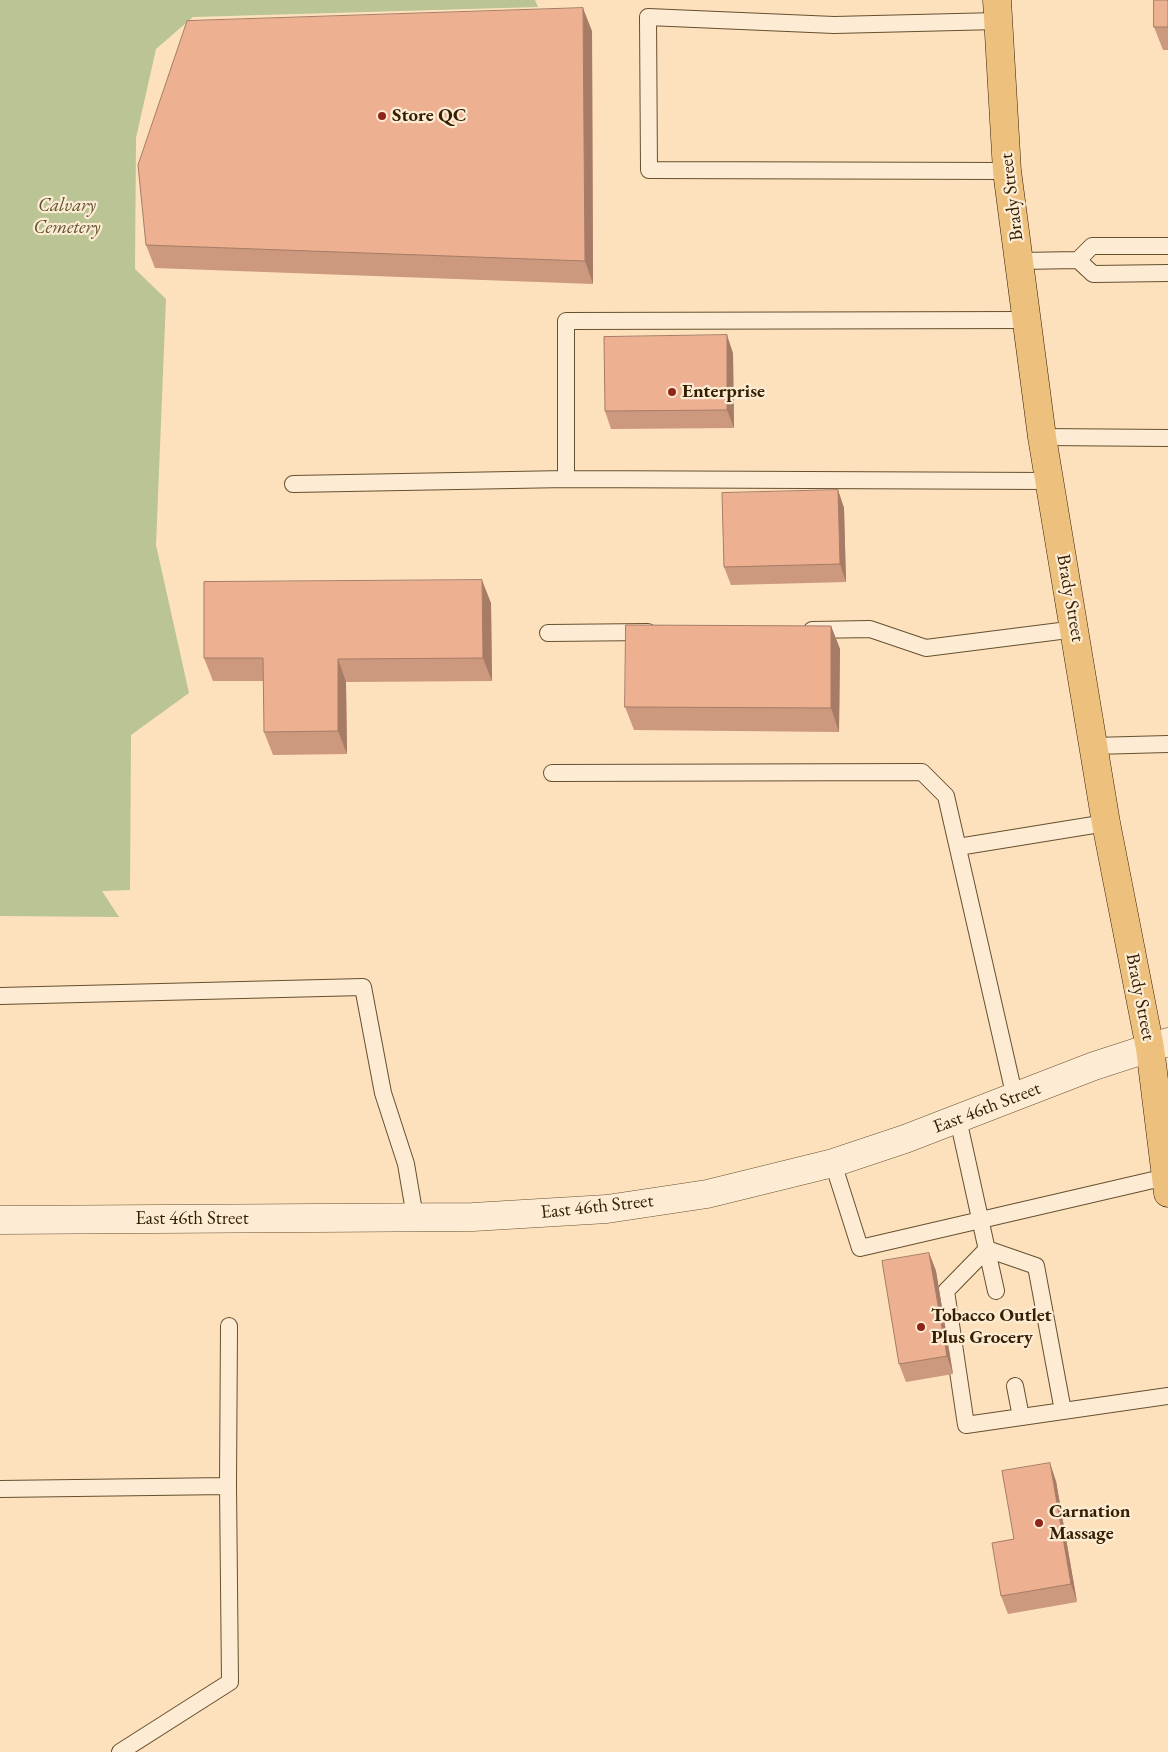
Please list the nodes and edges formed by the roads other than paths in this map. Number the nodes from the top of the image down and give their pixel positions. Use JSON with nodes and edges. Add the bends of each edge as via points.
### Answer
{"nodes":[{"id":1,"x":997,"y":11,"type":"edge"},
{"id":2,"x":1007,"y":171,"type":"junction"},
{"id":3,"x":1168,"y":246,"type":"edge"},
{"id":4,"x":1078,"y":260,"type":"junction"},
{"id":5,"x":1020,"y":261,"type":"junction"},
{"id":6,"x":1168,"y":273,"type":"edge"},
{"id":7,"x":1026,"y":320,"type":"junction"},
{"id":8,"x":1042,"y":438,"type":"junction"},
{"id":9,"x":1168,"y":438,"type":"edge"},
{"id":10,"x":566,"y":478,"type":"junction"},
{"id":11,"x":1049,"y":481,"type":"junction"},
{"id":12,"x":293,"y":484,"type":"dead end"},
{"id":13,"x":1076,"y":628,"type":"junction"},
{"id":14,"x":792,"y":630,"type":"edge"},
{"id":15,"x":665,"y":632,"type":"edge"},
{"id":16,"x":548,"y":633,"type":"dead end"},
{"id":17,"x":1168,"y":744,"type":"edge"},
{"id":18,"x":1093,"y":746,"type":"junction"},
{"id":19,"x":552,"y":773,"type":"dead end"},
{"id":20,"x":1106,"y":823,"type":"junction"},
{"id":21,"x":958,"y":847,"type":"junction"},
{"id":22,"x":0,"y":996,"type":"edge"},
{"id":23,"x":1159,"y":1044,"type":"edge"},
{"id":24,"x":1015,"y":1098,"type":"junction"},
{"id":25,"x":958,"y":1119,"type":"junction"},
{"id":26,"x":833,"y":1163,"type":"junction"},
{"id":27,"x":1167,"y":1185,"type":"edge"},
{"id":28,"x":415,"y":1217,"type":"junction"},
{"id":29,"x":981,"y":1219,"type":"junction"},
{"id":30,"x":0,"y":1220,"type":"edge"},
{"id":31,"x":986,"y":1249,"type":"junction"},
{"id":32,"x":996,"y":1291,"type":"dead end"},
{"id":33,"x":229,"y":1326,"type":"dead end"},
{"id":34,"x":1015,"y":1386,"type":"dead end"},
{"id":35,"x":1168,"y":1396,"type":"edge"},
{"id":36,"x":1063,"y":1411,"type":"junction"},
{"id":37,"x":1021,"y":1417,"type":"junction"},
{"id":38,"x":228,"y":1486,"type":"junction"},
{"id":39,"x":0,"y":1488,"type":"edge"},
{"id":40,"x":120,"y":1752,"type":"edge"}],
"edges":[{"from":1,"to":2,"type":"highway","name":"Brady Street"},
{"from":1,"to":2,"type":"lane","via":[[834,25],[648,17],[649,170]]},
{"from":2,"to":5,"type":"highway","name":"Brady Street"},
{"from":3,"to":4,"type":"lane","via":[[1092,246]]},
{"from":4,"to":5,"type":"lane"},
{"from":4,"to":6,"type":"lane","via":[[1093,274]]},
{"from":5,"to":7,"type":"highway","name":"Brady Street"},
{"from":7,"to":8,"type":"highway","name":"Brady Street"},
{"from":7,"to":10,"type":"lane","via":[[566,321]]},
{"from":8,"to":9,"type":"lane"},
{"from":8,"to":11,"type":"highway","name":"Brady Street"},
{"from":10,"to":11,"type":"lane"},
{"from":10,"to":12,"type":"lane"},
{"from":11,"to":13,"type":"highway","name":"Brady Street"},
{"from":13,"to":14,"type":"lane","via":[[926,648],[870,629]]},
{"from":13,"to":18,"type":"highway","name":"Brady Street"},
{"from":15,"to":16,"type":"lane"},
{"from":17,"to":18,"type":"lane"},
{"from":18,"to":20,"type":"highway","name":"Brady Street"},
{"from":19,"to":21,"type":"lane","via":[[922,772],[946,796]]},
{"from":20,"to":21,"type":"lane"},
{"from":20,"to":23,"type":"highway","name":"Brady Street"},
{"from":21,"to":24,"type":"lane"},
{"from":22,"to":28,"type":"lane","via":[[363,987],[383,1093],[406,1164]]},
{"from":23,"to":24,"type":"street","name":"East 46th Street"},
{"from":23,"to":27,"type":"highway","name":"Brady Street"},
{"from":24,"to":25,"type":"street","name":"East 46th Street"},
{"from":25,"to":26,"type":"street","name":"East 46th Street"},
{"from":25,"to":29,"type":"lane"},
{"from":26,"to":28,"type":"street","name":"East 46th Street","via":[[707,1194],[606,1209]]},
{"from":26,"to":29,"type":"lane","via":[[860,1248]]},
{"from":27,"to":29,"type":"lane"},
{"from":28,"to":30,"type":"street","name":"East 46th Street"},
{"from":29,"to":31,"type":"lane"},
{"from":31,"to":32,"type":"lane"},
{"from":31,"to":36,"type":"lane","via":[[1036,1266]]},
{"from":31,"to":37,"type":"lane","via":[[946,1291],[966,1425]]},
{"from":33,"to":38,"type":"lane"},
{"from":34,"to":37,"type":"lane"},
{"from":35,"to":36,"type":"lane"},
{"from":36,"to":37,"type":"lane"},
{"from":38,"to":39,"type":"lane"},
{"from":38,"to":40,"type":"lane","via":[[230,1682]]}]}
